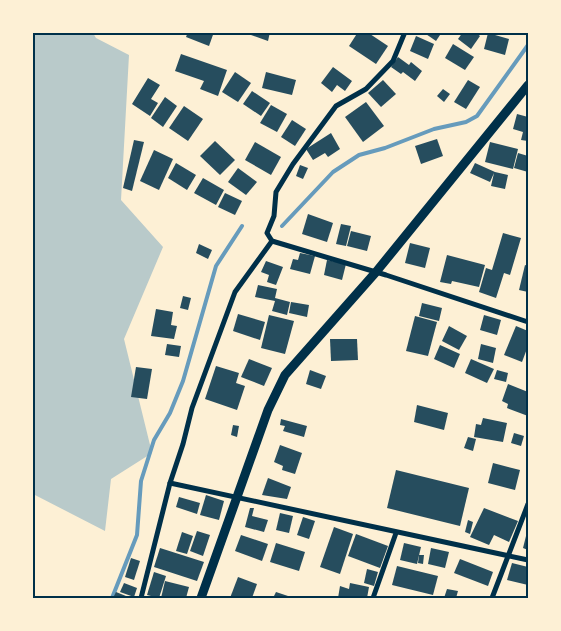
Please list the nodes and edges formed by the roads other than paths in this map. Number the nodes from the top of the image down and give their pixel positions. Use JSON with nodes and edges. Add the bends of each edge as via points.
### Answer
{"nodes":[{"id":1,"x":405,"y":32,"type":"edge"},
{"id":2,"x":528,"y":85,"type":"edge"},
{"id":3,"x":272,"y":241,"type":"junction"},
{"id":4,"x":376,"y":272,"type":"junction"},
{"id":5,"x":528,"y":322,"type":"edge"},
{"id":6,"x":170,"y":483,"type":"junction"},
{"id":7,"x":237,"y":498,"type":"junction"},
{"id":8,"x":528,"y":504,"type":"edge"},
{"id":9,"x":396,"y":533,"type":"junction"},
{"id":10,"x":508,"y":556,"type":"junction"},
{"id":11,"x":528,"y":560,"type":"edge"},
{"id":12,"x":141,"y":598,"type":"edge"},
{"id":13,"x":201,"y":598,"type":"edge"},
{"id":14,"x":373,"y":598,"type":"edge"},
{"id":15,"x":492,"y":598,"type":"edge"}],
"edges":[{"from":1,"to":3,"type":"street","via":[[393,61],[366,88],[336,106],[292,164],[276,192],[274,216],[267,233]]},
{"from":2,"to":4,"type":"street"},
{"from":3,"to":4,"type":"street"},
{"from":3,"to":6,"type":"street","via":[[235,292],[192,408]]},
{"from":4,"to":5,"type":"street"},
{"from":4,"to":7,"type":"street","via":[[285,375],[268,410]]},
{"from":6,"to":7,"type":"street"},
{"from":6,"to":12,"type":"street"},
{"from":7,"to":9,"type":"street"},
{"from":7,"to":13,"type":"street"},
{"from":8,"to":10,"type":"street"},
{"from":9,"to":10,"type":"street"},
{"from":9,"to":14,"type":"street"},
{"from":10,"to":11,"type":"street"},
{"from":10,"to":15,"type":"street"}]}
